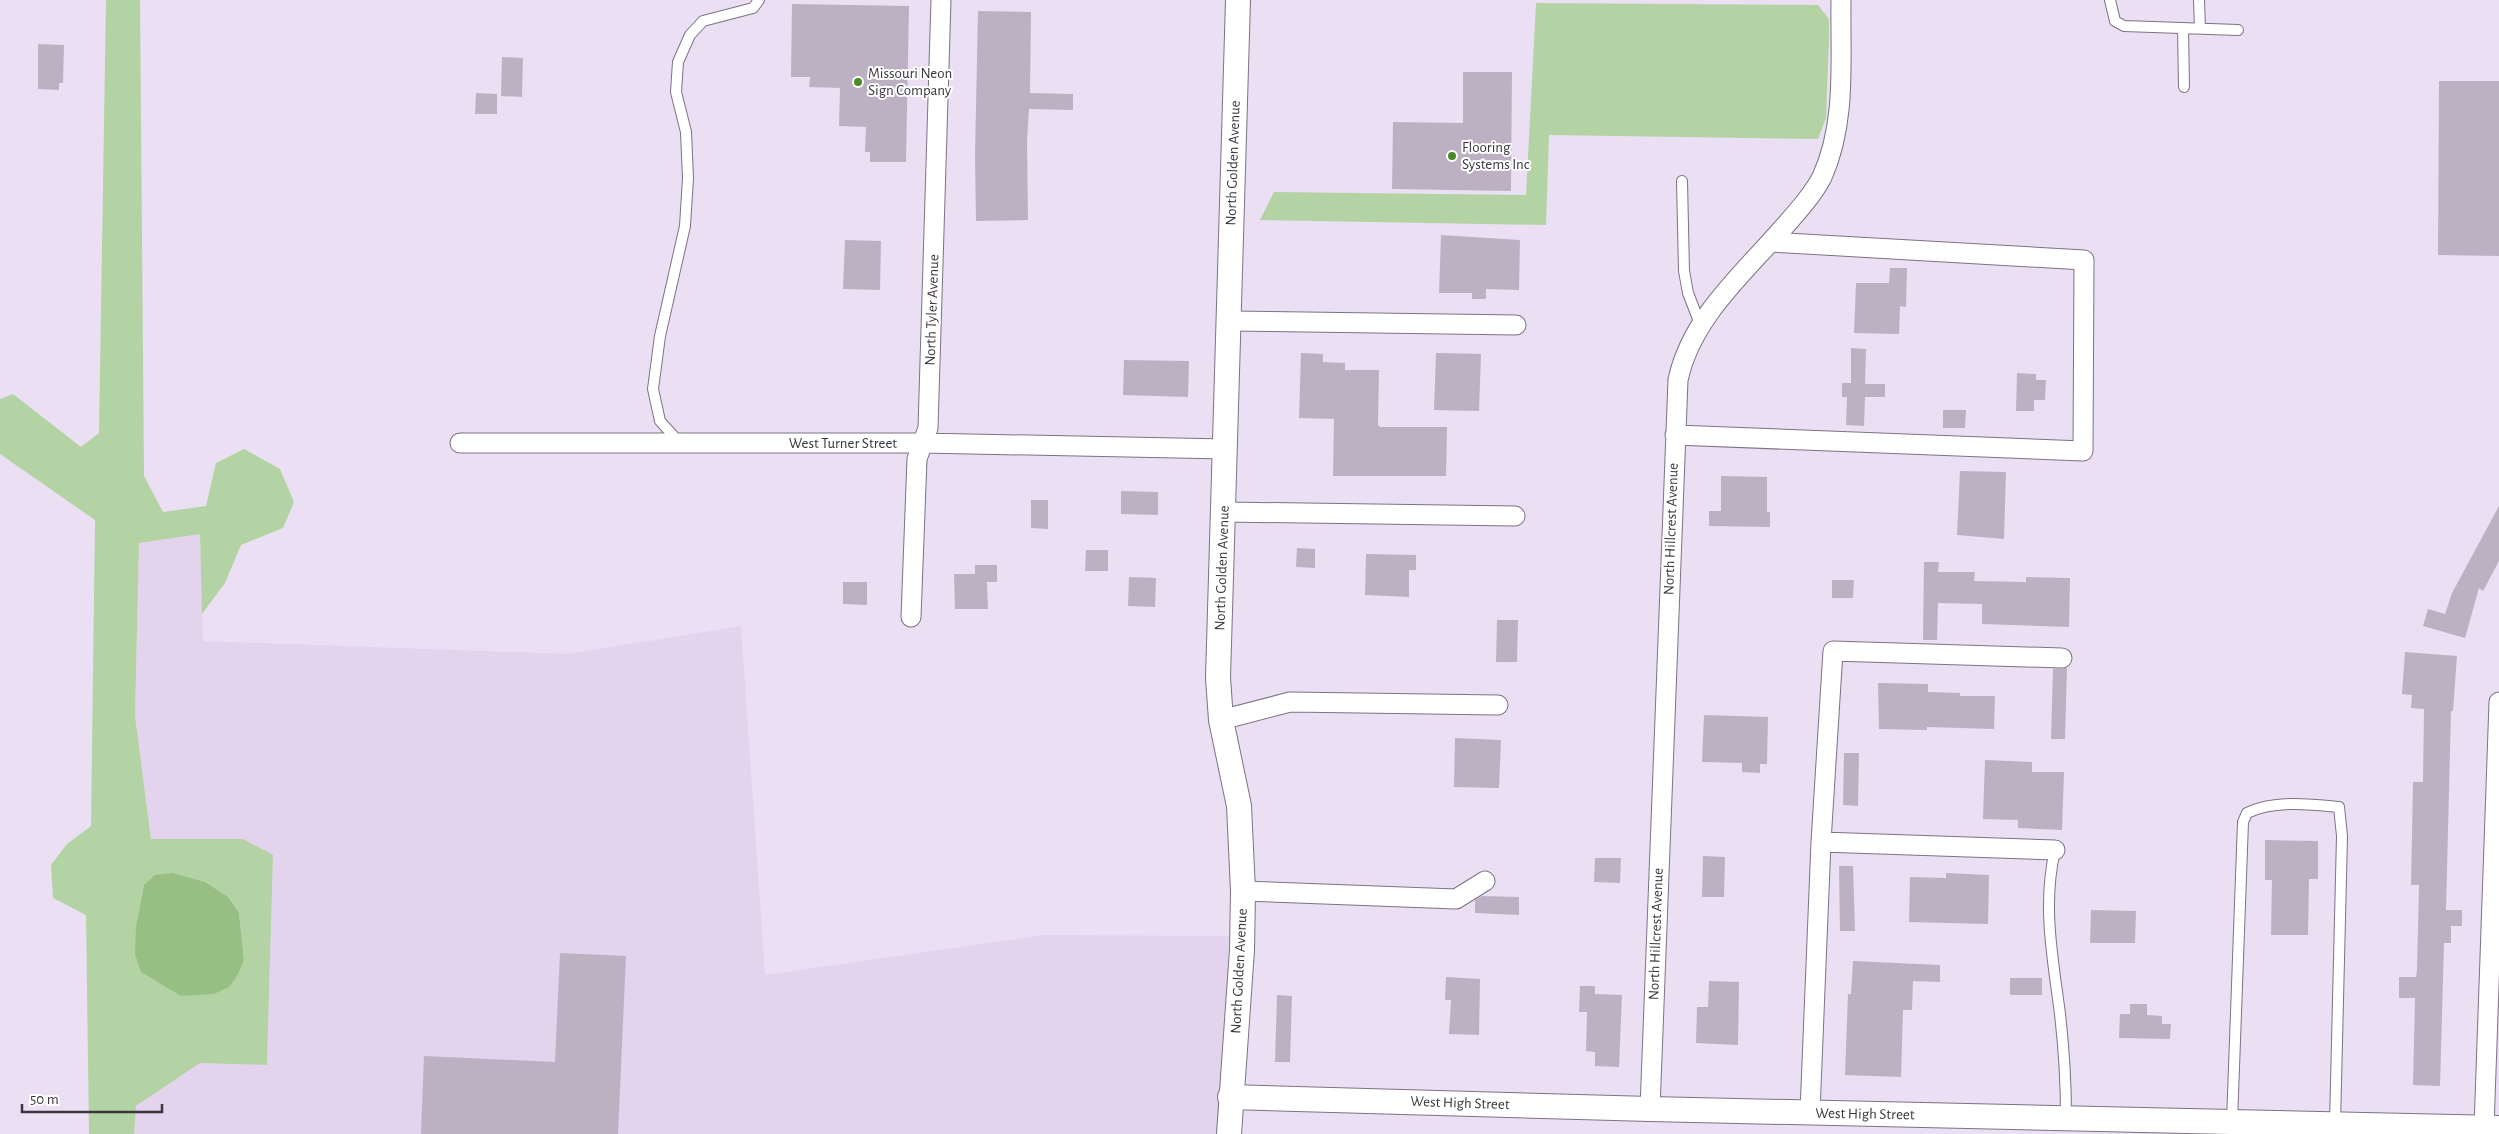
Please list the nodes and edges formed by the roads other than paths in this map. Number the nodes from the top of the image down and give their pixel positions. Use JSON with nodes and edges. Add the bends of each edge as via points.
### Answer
{"nodes":[{"id":1,"x":759,"y":0,"type":"edge"},
{"id":2,"x":941,"y":0,"type":"edge"},
{"id":3,"x":1238,"y":0,"type":"edge"},
{"id":4,"x":1841,"y":0,"type":"edge"},
{"id":5,"x":2110,"y":0,"type":"edge"},
{"id":6,"x":2199,"y":0,"type":"edge"},
{"id":7,"x":2183,"y":28,"type":"junction"},
{"id":8,"x":2200,"y":28,"type":"junction"},
{"id":9,"x":2238,"y":30,"type":"dead end"},
{"id":10,"x":2184,"y":87,"type":"dead end"},
{"id":11,"x":1682,"y":181,"type":"dead end"},
{"id":12,"x":1771,"y":242,"type":"junction"},
{"id":13,"x":1229,"y":321,"type":"junction"},
{"id":14,"x":1700,"y":324,"type":"junction"},
{"id":15,"x":1516,"y":325,"type":"dead end"},
{"id":16,"x":1675,"y":435,"type":"junction"},
{"id":17,"x":460,"y":443,"type":"dead end"},
{"id":18,"x":680,"y":443,"type":"junction"},
{"id":19,"x":922,"y":443,"type":"junction"},
{"id":20,"x":1226,"y":449,"type":"junction"},
{"id":21,"x":1225,"y":512,"type":"junction"},
{"id":22,"x":1515,"y":516,"type":"dead end"},
{"id":23,"x":911,"y":617,"type":"dead end"},
{"id":24,"x":2062,"y":658,"type":"dead end"},
{"id":25,"x":2499,"y":702,"type":"edge"},
{"id":26,"x":1498,"y":705,"type":"dead end"},
{"id":27,"x":1221,"y":720,"type":"junction"},
{"id":28,"x":1821,"y":842,"type":"junction"},
{"id":29,"x":2055,"y":850,"type":"joint"},
{"id":30,"x":1485,"y":881,"type":"dead end"},
{"id":31,"x":1243,"y":891,"type":"junction"},
{"id":32,"x":1230,"y":1097,"type":"junction"},
{"id":33,"x":1650,"y":1109,"type":"junction"},
{"id":34,"x":1810,"y":1112,"type":"junction"},
{"id":35,"x":2066,"y":1118,"type":"junction"},
{"id":36,"x":2232,"y":1122,"type":"junction"},
{"id":37,"x":2335,"y":1124,"type":"junction"},
{"id":38,"x":2491,"y":1128,"type":"edge"},
{"id":39,"x":1229,"y":1134,"type":"edge"}],
"edges":[{"from":1,"to":18,"type":"lane","via":[[753,8],[704,21],[690,34],[678,62],[676,92],[686,132],[688,178],[685,226],[660,336],[653,390],[660,421]]},
{"from":2,"to":19,"type":"street","name":"North Tyler Avenue","via":[[928,428]]},
{"from":3,"to":13,"type":"street","name":"North Golden Avenue"},
{"from":4,"to":12,"type":"street","name":"North Hillcrest Avenue","via":[[1839,114],[1832,148],[1813,192]]},
{"from":5,"to":7,"type":"lane","via":[[2114,21],[2124,26]]},
{"from":6,"to":8,"type":"lane"},
{"from":7,"to":8,"type":"lane"},
{"from":7,"to":10,"type":"lane"},
{"from":8,"to":9,"type":"lane"},
{"from":11,"to":14,"type":"lane","via":[[1684,271],[1688,293]]},
{"from":12,"to":14,"type":"street","name":"North Hillcrest Avenue"},
{"from":12,"to":16,"type":"street","via":[[2084,260],[2083,451]]},
{"from":13,"to":15,"type":"street"},
{"from":13,"to":20,"type":"street","name":"North Golden Avenue"},
{"from":14,"to":16,"type":"street","name":"North Hillcrest Avenue","via":[[1681,364]]},
{"from":16,"to":33,"type":"street","name":"North Hillcrest Avenue"},
{"from":17,"to":18,"type":"street","name":"West Turner Street"},
{"from":18,"to":19,"type":"street","name":"West Turner Street"},
{"from":19,"to":20,"type":"street","name":"West Turner Street"},
{"from":19,"to":23,"type":"street","name":"North Tyler Avenue","via":[[917,459]]},
{"from":20,"to":21,"type":"street","name":"North Golden Avenue"},
{"from":21,"to":22,"type":"street"},
{"from":21,"to":27,"type":"street","name":"North Golden Avenue","via":[[1218,678]]},
{"from":24,"to":28,"type":"street","via":[[1833,652]]},
{"from":25,"to":38,"type":"street"},
{"from":26,"to":27,"type":"street","via":[[1290,702]]},
{"from":27,"to":31,"type":"street","name":"North Golden Avenue","via":[[1239,806]]},
{"from":28,"to":29,"type":"street"},
{"from":28,"to":34,"type":"street"},
{"from":29,"to":35,"type":"lane","via":[[2048,906],[2065,1068]]},
{"from":30,"to":31,"type":"street","via":[[1456,899]]},
{"from":31,"to":32,"type":"street","name":"North Golden Avenue","via":[[1242,950]]},
{"from":32,"to":33,"type":"street","name":"West High Street"},
{"from":32,"to":39,"type":"street","name":"North Golden Avenue"},
{"from":33,"to":34,"type":"street","name":"West High Street"},
{"from":34,"to":35,"type":"street","name":"West High Street"},
{"from":35,"to":36,"type":"street","name":"West High Street"},
{"from":36,"to":37,"type":"street","name":"West High Street"},
{"from":36,"to":37,"type":"lane","via":[[2243,822],[2247,813],[2261,806],[2312,804],[2339,808],[2342,836]]},
{"from":37,"to":38,"type":"street","name":"West High Street"}]}
